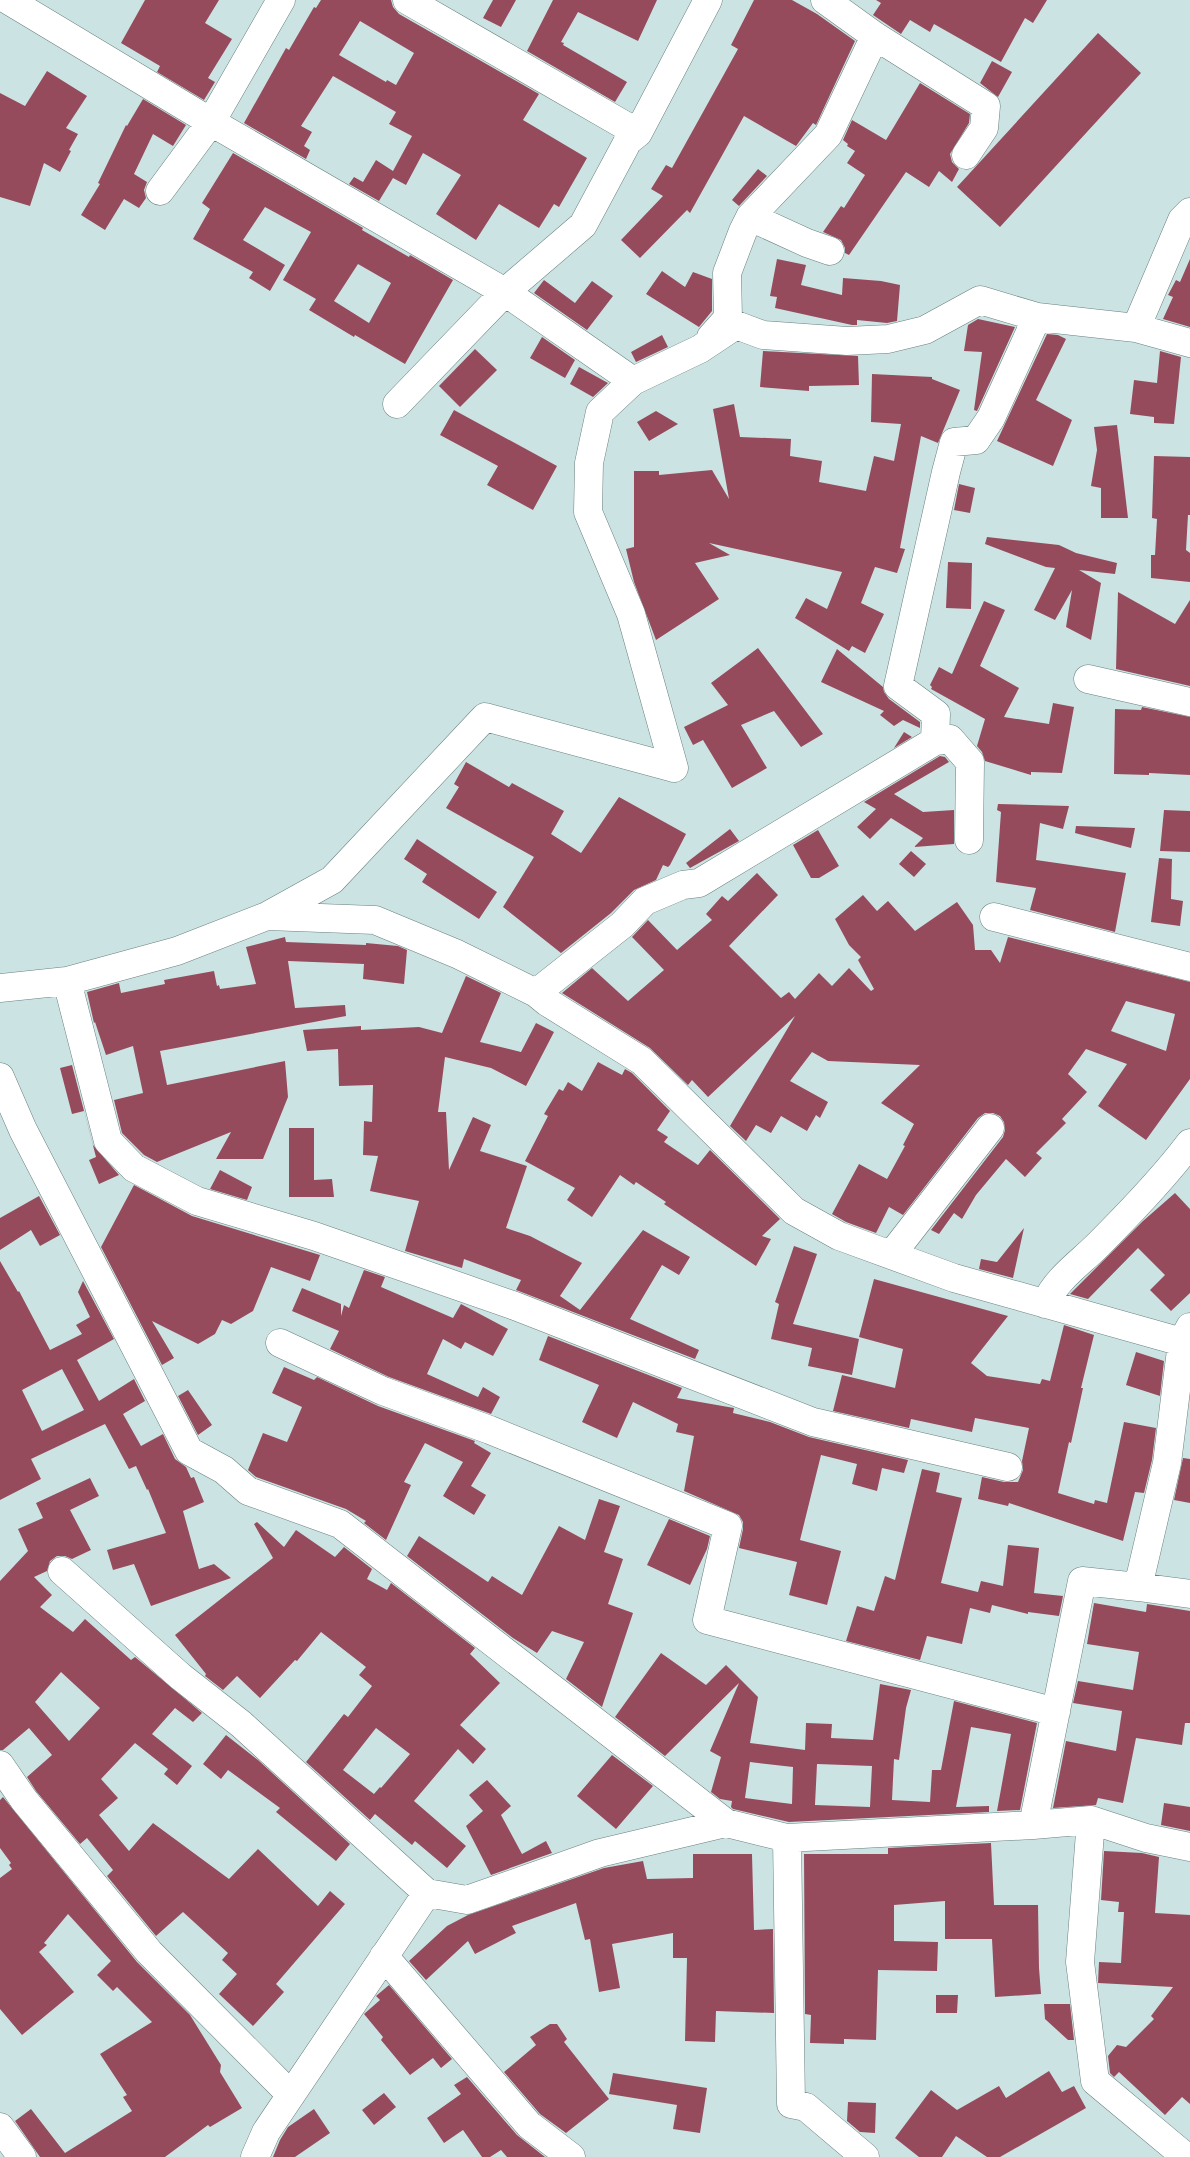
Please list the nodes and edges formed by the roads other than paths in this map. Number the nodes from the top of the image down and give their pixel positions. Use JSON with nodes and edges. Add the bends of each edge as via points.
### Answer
{"nodes":[{"id":1,"x":8,"y":0,"type":"edge"},
{"id":2,"x":281,"y":0,"type":"edge"},
{"id":3,"x":406,"y":0,"type":"edge"},
{"id":4,"x":708,"y":0,"type":"edge"},
{"id":5,"x":825,"y":0,"type":"edge"},
{"id":6,"x":875,"y":36,"type":"junction"},
{"id":7,"x":210,"y":122,"type":"junction"},
{"id":8,"x":638,"y":133,"type":"junction"},
{"id":9,"x":966,"y":155,"type":"dead end"},
{"id":10,"x":160,"y":191,"type":"dead end"},
{"id":11,"x":1190,"y":212,"type":"edge"},
{"id":12,"x":750,"y":217,"type":"junction"},
{"id":13,"x":830,"y":251,"type":"dead end"},
{"id":14,"x":505,"y":292,"type":"junction"},
{"id":15,"x":1037,"y":317,"type":"junction"},
{"id":16,"x":1136,"y":328,"type":"junction"},
{"id":17,"x":1190,"y":343,"type":"edge"},
{"id":18,"x":700,"y":349,"type":"junction"},
{"id":19,"x":633,"y":381,"type":"junction"},
{"id":20,"x":397,"y":404,"type":"dead end"},
{"id":21,"x":1088,"y":679,"type":"dead end"},
{"id":22,"x":1190,"y":702,"type":"edge"},
{"id":23,"x":935,"y":741,"type":"junction"},
{"id":24,"x":968,"y":840,"type":"dead end"},
{"id":25,"x":267,"y":916,"type":"junction"},
{"id":26,"x":994,"y":917,"type":"dead end"},
{"id":27,"x":1190,"y":967,"type":"edge"},
{"id":28,"x":66,"y":981,"type":"junction"},
{"id":29,"x":0,"y":988,"type":"edge"},
{"id":30,"x":536,"y":993,"type":"junction"},
{"id":31,"x":0,"y":1077,"type":"edge"},
{"id":32,"x":990,"y":1128,"type":"dead end"},
{"id":33,"x":1190,"y":1143,"type":"edge"},
{"id":34,"x":892,"y":1254,"type":"junction"},
{"id":35,"x":1045,"y":1304,"type":"junction"},
{"id":36,"x":1186,"y":1335,"type":"edge"},
{"id":37,"x":280,"y":1343,"type":"dead end"},
{"id":38,"x":1008,"y":1466,"type":"dead end"},
{"id":39,"x":62,"y":1571,"type":"dead end"},
{"id":40,"x":1138,"y":1587,"type":"junction"},
{"id":41,"x":1190,"y":1594,"type":"edge"},
{"id":42,"x":1056,"y":1712,"type":"junction"},
{"id":43,"x":0,"y":1766,"type":"edge"},
{"id":44,"x":1091,"y":1820,"type":"junction"},
{"id":45,"x":726,"y":1823,"type":"junction"},
{"id":46,"x":1033,"y":1825,"type":"junction"},
{"id":47,"x":787,"y":1838,"type":"junction"},
{"id":48,"x":1190,"y":1847,"type":"edge"},
{"id":49,"x":427,"y":1894,"type":"junction"},
{"id":50,"x":384,"y":1956,"type":"junction"},
{"id":51,"x":291,"y":2095,"type":"junction"},
{"id":52,"x":0,"y":2127,"type":"edge"},
{"id":53,"x":22,"y":2157,"type":"edge"},
{"id":54,"x":255,"y":2157,"type":"edge"},
{"id":55,"x":571,"y":2157,"type":"edge"},
{"id":56,"x":865,"y":2157,"type":"edge"},
{"id":57,"x":1186,"y":2157,"type":"edge"}],
"edges":[{"from":1,"to":7,"type":"street"},
{"from":2,"to":7,"type":"street"},
{"from":3,"to":8,"type":"street"},
{"from":4,"to":8,"type":"street"},
{"from":5,"to":6,"type":"street"},
{"from":6,"to":9,"type":"street","via":[[986,106],[984,128]]},
{"from":6,"to":12,"type":"street","via":[[828,135]]},
{"from":7,"to":10,"type":"street"},
{"from":7,"to":14,"type":"street"},
{"from":8,"to":14,"type":"street","via":[[628,141],[583,225]]},
{"from":11,"to":16,"type":"street","via":[[1182,220]]},
{"from":12,"to":13,"type":"street"},
{"from":12,"to":18,"type":"street","via":[[727,273],[728,318]]},
{"from":14,"to":19,"type":"street"},
{"from":14,"to":20,"type":"street"},
{"from":15,"to":16,"type":"street"},
{"from":15,"to":18,"type":"street","via":[[980,300],[925,330],[888,339],[847,341],[763,335],[736,325]]},
{"from":15,"to":23,"type":"street","via":[[990,418],[976,440],[954,442],[946,472],[898,686],[936,714]]},
{"from":16,"to":17,"type":"street"},
{"from":18,"to":19,"type":"street"},
{"from":19,"to":25,"type":"street","via":[[600,412],[589,463],[588,512],[631,614],[674,768],[485,717],[332,880]]},
{"from":21,"to":22,"type":"street"},
{"from":23,"to":24,"type":"street","via":[[950,739],[970,762]]},
{"from":23,"to":30,"type":"street","via":[[699,883],[683,884],[645,901],[622,925]]},
{"from":25,"to":28,"type":"street","via":[[177,952]]},
{"from":25,"to":30,"type":"street","via":[[375,920],[458,954]]},
{"from":26,"to":27,"type":"street"},
{"from":28,"to":29,"type":"street"},
{"from":28,"to":38,"type":"street","via":[[108,1141],[134,1168],[197,1201],[314,1236],[515,1306],[813,1422]]},
{"from":30,"to":34,"type":"street","via":[[642,1061],[794,1211],[839,1236]]},
{"from":31,"to":45,"type":"street","via":[[23,1130],[189,1451],[224,1470],[248,1491],[340,1524]]},
{"from":32,"to":34,"type":"street"},
{"from":33,"to":35,"type":"street","via":[[1126,1216],[1057,1282]]},
{"from":34,"to":35,"type":"street","via":[[954,1278]]},
{"from":35,"to":36,"type":"street"},
{"from":36,"to":40,"type":"street","via":[[1167,1463]]},
{"from":37,"to":42,"type":"street","via":[[383,1390],[728,1526],[707,1620]]},
{"from":39,"to":49,"type":"street","via":[[181,1678],[241,1724]]},
{"from":40,"to":41,"type":"street"},
{"from":40,"to":42,"type":"street","via":[[1082,1581]]},
{"from":42,"to":46,"type":"street"},
{"from":43,"to":51,"type":"street","via":[[24,1800],[149,1952]]},
{"from":44,"to":46,"type":"street"},
{"from":44,"to":48,"type":"street","via":[[1146,1838]]},
{"from":44,"to":57,"type":"street","via":[[1080,1962],[1095,2081]]},
{"from":45,"to":47,"type":"street"},
{"from":45,"to":49,"type":"street","via":[[600,1853],[467,1900]]},
{"from":46,"to":47,"type":"street"},
{"from":47,"to":56,"type":"street","via":[[791,2104],[806,2107]]},
{"from":49,"to":50,"type":"street"},
{"from":50,"to":51,"type":"street"},
{"from":50,"to":55,"type":"street","via":[[529,2125]]},
{"from":51,"to":54,"type":"street","via":[[266,2132]]},
{"from":52,"to":53,"type":"street"}]}
